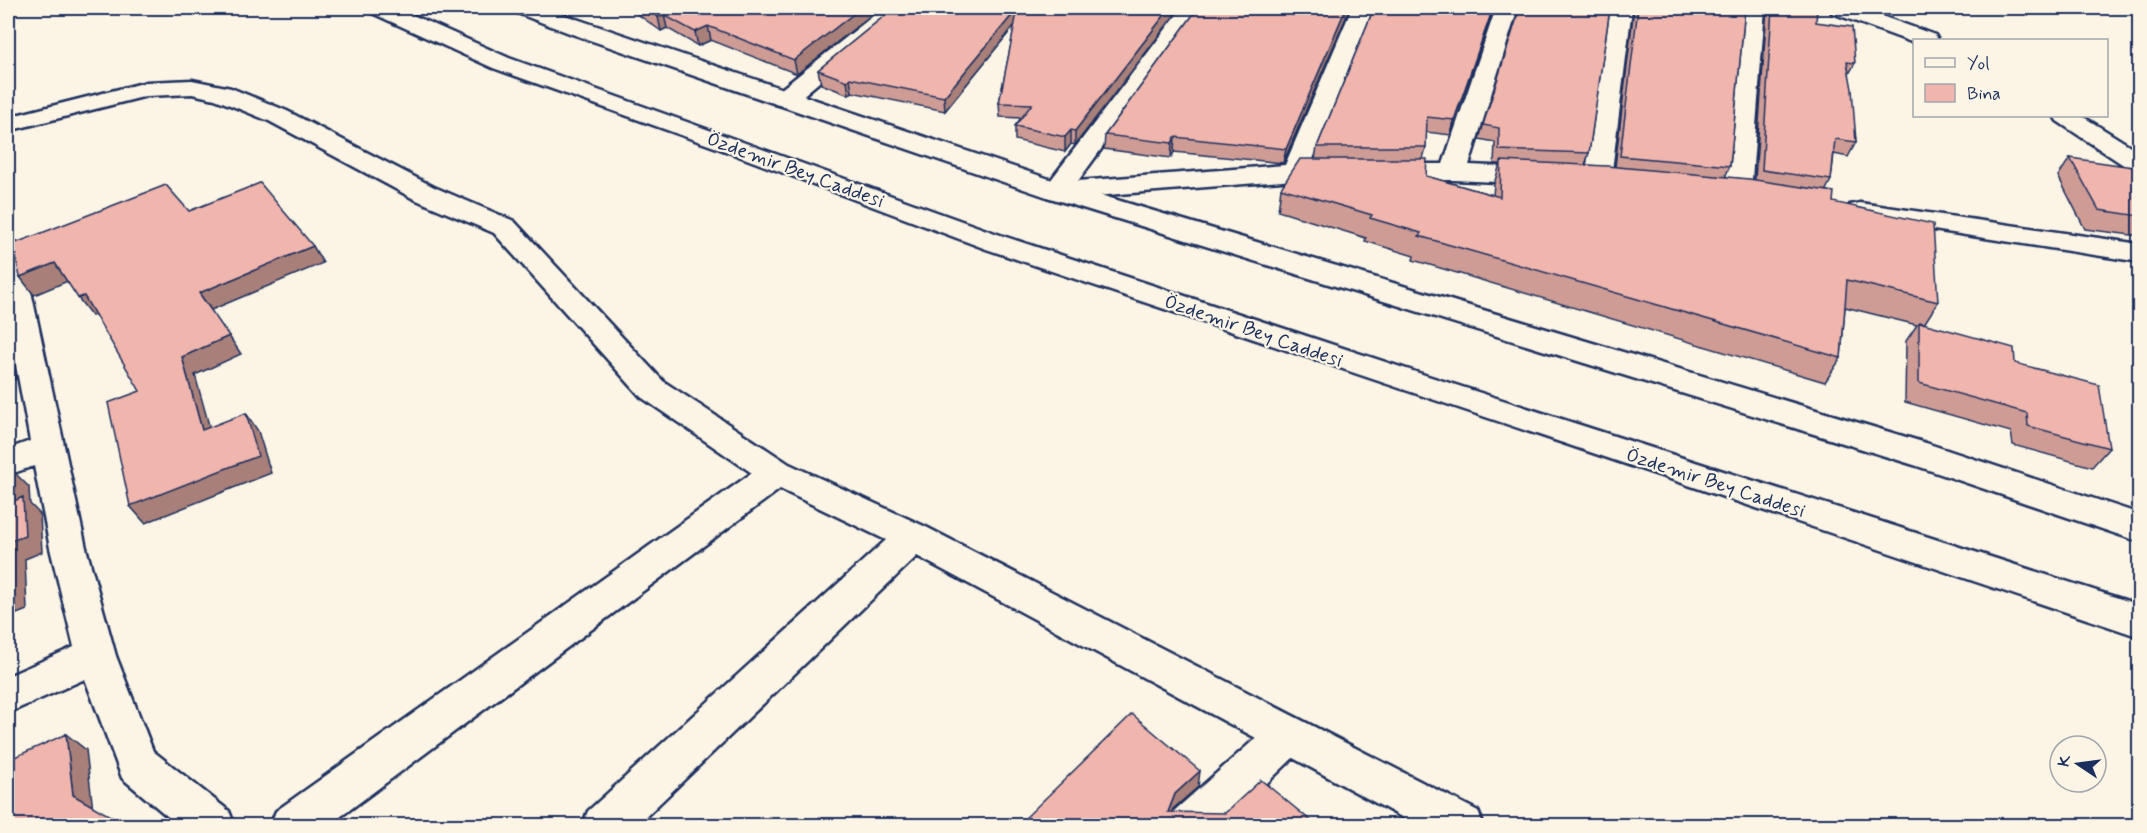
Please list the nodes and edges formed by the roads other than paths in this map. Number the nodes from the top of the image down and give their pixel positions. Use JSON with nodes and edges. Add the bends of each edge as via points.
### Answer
{"nodes":[{"id":1,"x":380,"y":8,"type":"edge"},
{"id":2,"x":525,"y":8,"type":"edge"},
{"id":3,"x":896,"y":8,"type":"edge"},
{"id":4,"x":1193,"y":8,"type":"edge"},
{"id":5,"x":1363,"y":8,"type":"edge"},
{"id":6,"x":1507,"y":8,"type":"edge"},
{"id":7,"x":1621,"y":8,"type":"edge"},
{"id":8,"x":1754,"y":8,"type":"edge"},
{"id":9,"x":1840,"y":8,"type":"edge"},
{"id":10,"x":1924,"y":39,"type":"edge"},
{"id":11,"x":784,"y":99,"type":"junction"},
{"id":12,"x":2068,"y":117,"type":"edge"},
{"id":13,"x":8,"y":124,"type":"edge"},
{"id":14,"x":2139,"y":164,"type":"edge"},
{"id":15,"x":1295,"y":172,"type":"junction"},
{"id":16,"x":1454,"y":172,"type":"junction"},
{"id":17,"x":1057,"y":191,"type":"junction"},
{"id":18,"x":1738,"y":192,"type":"edge"},
{"id":19,"x":1831,"y":206,"type":"edge"},
{"id":20,"x":8,"y":249,"type":"edge"},
{"id":21,"x":2139,"y":253,"type":"edge"},
{"id":22,"x":48,"y":447,"type":"junction"},
{"id":23,"x":8,"y":462,"type":"edge"},
{"id":24,"x":777,"y":473,"type":"junction"},
{"id":25,"x":2139,"y":528,"type":"edge"},
{"id":26,"x":914,"y":537,"type":"junction"},
{"id":27,"x":2139,"y":621,"type":"edge"},
{"id":28,"x":96,"y":656,"type":"junction"},
{"id":29,"x":8,"y":695,"type":"edge"},
{"id":30,"x":1290,"y":734,"type":"junction"},
{"id":31,"x":213,"y":825,"type":"edge"},
{"id":32,"x":292,"y":825,"type":"edge"},
{"id":33,"x":604,"y":825,"type":"edge"},
{"id":34,"x":1190,"y":825,"type":"edge"},
{"id":35,"x":1462,"y":825,"type":"edge"}],
"edges":[{"from":1,"to":27,"type":"street","name":"Özdemir Bey Caddesi","via":[[501,63],[996,243]]},
{"from":2,"to":11,"type":"street"},
{"from":3,"to":11,"type":"street"},
{"from":4,"to":17,"type":"street"},
{"from":5,"to":15,"type":"street"},
{"from":6,"to":16,"type":"street"},
{"from":7,"to":16,"type":"street","via":[[1590,178]]},
{"from":8,"to":18,"type":"street"},
{"from":9,"to":10,"type":"street"},
{"from":11,"to":17,"type":"street"},
{"from":12,"to":14,"type":"street"},
{"from":13,"to":24,"type":"street","via":[[147,89],[192,87],[222,93],[278,116],[424,193],[504,226],[652,389]]},
{"from":15,"to":16,"type":"street"},
{"from":15,"to":17,"type":"street"},
{"from":17,"to":25,"type":"street","via":[[1926,456]]},
{"from":19,"to":21,"type":"street"},
{"from":20,"to":22,"type":"street"},
{"from":22,"to":23,"type":"street"},
{"from":22,"to":28,"type":"street","via":[[68,548]]},
{"from":24,"to":26,"type":"street"},
{"from":24,"to":32,"type":"street"},
{"from":26,"to":30,"type":"street"},
{"from":26,"to":33,"type":"street"},
{"from":28,"to":29,"type":"street"},
{"from":28,"to":31,"type":"street","via":[[137,764]]},
{"from":30,"to":34,"type":"street"},
{"from":30,"to":35,"type":"street"}]}
